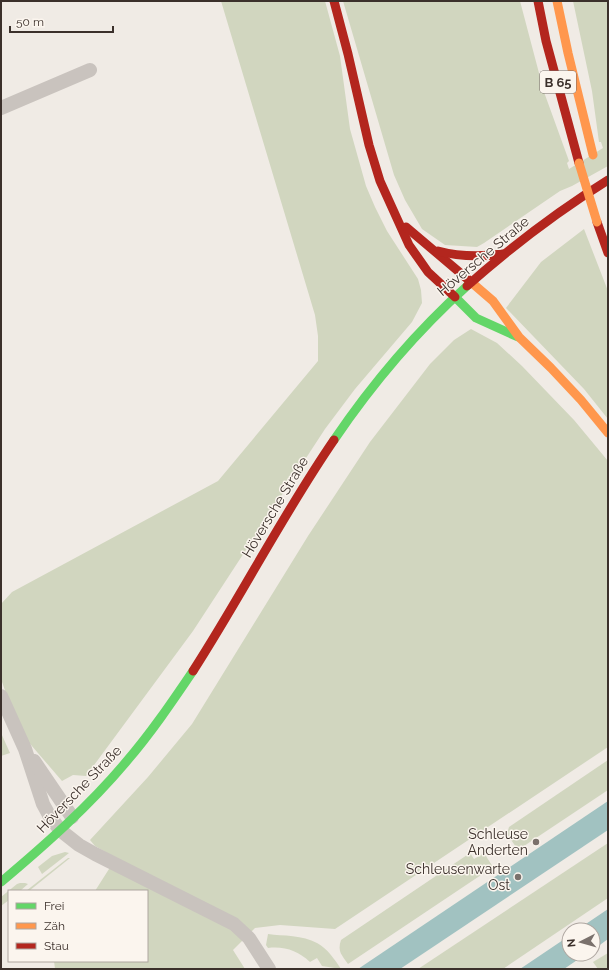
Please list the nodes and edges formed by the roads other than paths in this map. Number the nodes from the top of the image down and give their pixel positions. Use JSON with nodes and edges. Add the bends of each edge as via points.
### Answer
{"nodes":[{"id":1,"x":334,"y":1,"type":"edge"},
{"id":2,"x":538,"y":1,"type":"edge"},
{"id":3,"x":556,"y":1,"type":"edge"},
{"id":4,"x":90,"y":70,"type":"dead end"},
{"id":5,"x":1,"y":108,"type":"edge"},
{"id":6,"x":594,"y":158,"type":"dead end"},
{"id":7,"x":599,"y":176,"type":"dead end"},
{"id":8,"x":608,"y":180,"type":"edge"},
{"id":9,"x":604,"y":192,"type":"dead end"},
{"id":10,"x":398,"y":220,"type":"junction"},
{"id":11,"x":433,"y":249,"type":"junction"},
{"id":12,"x":608,"y":253,"type":"edge"},
{"id":13,"x":503,"y":254,"type":"junction"},
{"id":14,"x":471,"y":282,"type":"junction"},
{"id":15,"x":455,"y":297,"type":"junction"},
{"id":16,"x":519,"y":337,"type":"junction"},
{"id":17,"x":608,"y":433,"type":"edge"},
{"id":18,"x":1,"y":696,"type":"edge"},
{"id":19,"x":25,"y":749,"type":"junction"},
{"id":20,"x":72,"y":817,"type":"junction"},
{"id":21,"x":60,"y":830,"type":"junction"},
{"id":22,"x":1,"y":882,"type":"edge"},
{"id":23,"x":269,"y":969,"type":"edge"}],
"edges":[{"from":1,"to":10,"type":"main road","via":[[376,167]]},
{"from":2,"to":12,"type":"main road","number":"B 65","bridge":true,"via":[[546,41],[579,163]]},
{"from":3,"to":6,"type":"main road","number":"B 65"},
{"from":4,"to":5,"type":"street"},
{"from":7,"to":9,"type":"main road"},
{"from":8,"to":13,"type":"main road","name":"Höversche Straße"},
{"from":10,"to":11,"type":"main road"},
{"from":10,"to":15,"type":"main road","via":[[410,245],[428,272]]},
{"from":11,"to":13,"type":"main road","via":[[467,258]]},
{"from":11,"to":14,"type":"main road"},
{"from":13,"to":14,"type":"main road","name":"Höversche Straße"},
{"from":14,"to":15,"type":"main road","name":"Höversche Straße"},
{"from":14,"to":16,"type":"main road","via":[[493,301]]},
{"from":15,"to":16,"type":"main road","via":[[476,318]]},
{"from":15,"to":20,"type":"main road","name":"Höversche Straße","via":[[389,367],[359,405],[317,465],[212,640],[166,710],[131,756],[100,791]]},
{"from":16,"to":17,"type":"main road","via":[[581,400]]},
{"from":18,"to":19,"type":"street"},
{"from":19,"to":20,"type":"street"},
{"from":19,"to":21,"type":"street","via":[[43,804]]},
{"from":20,"to":21,"type":"main road","name":"Höversche Straße"},
{"from":21,"to":22,"type":"main road","name":"Höversche Straße"},
{"from":21,"to":23,"type":"street","via":[[95,854],[234,924],[249,938]]}]}
